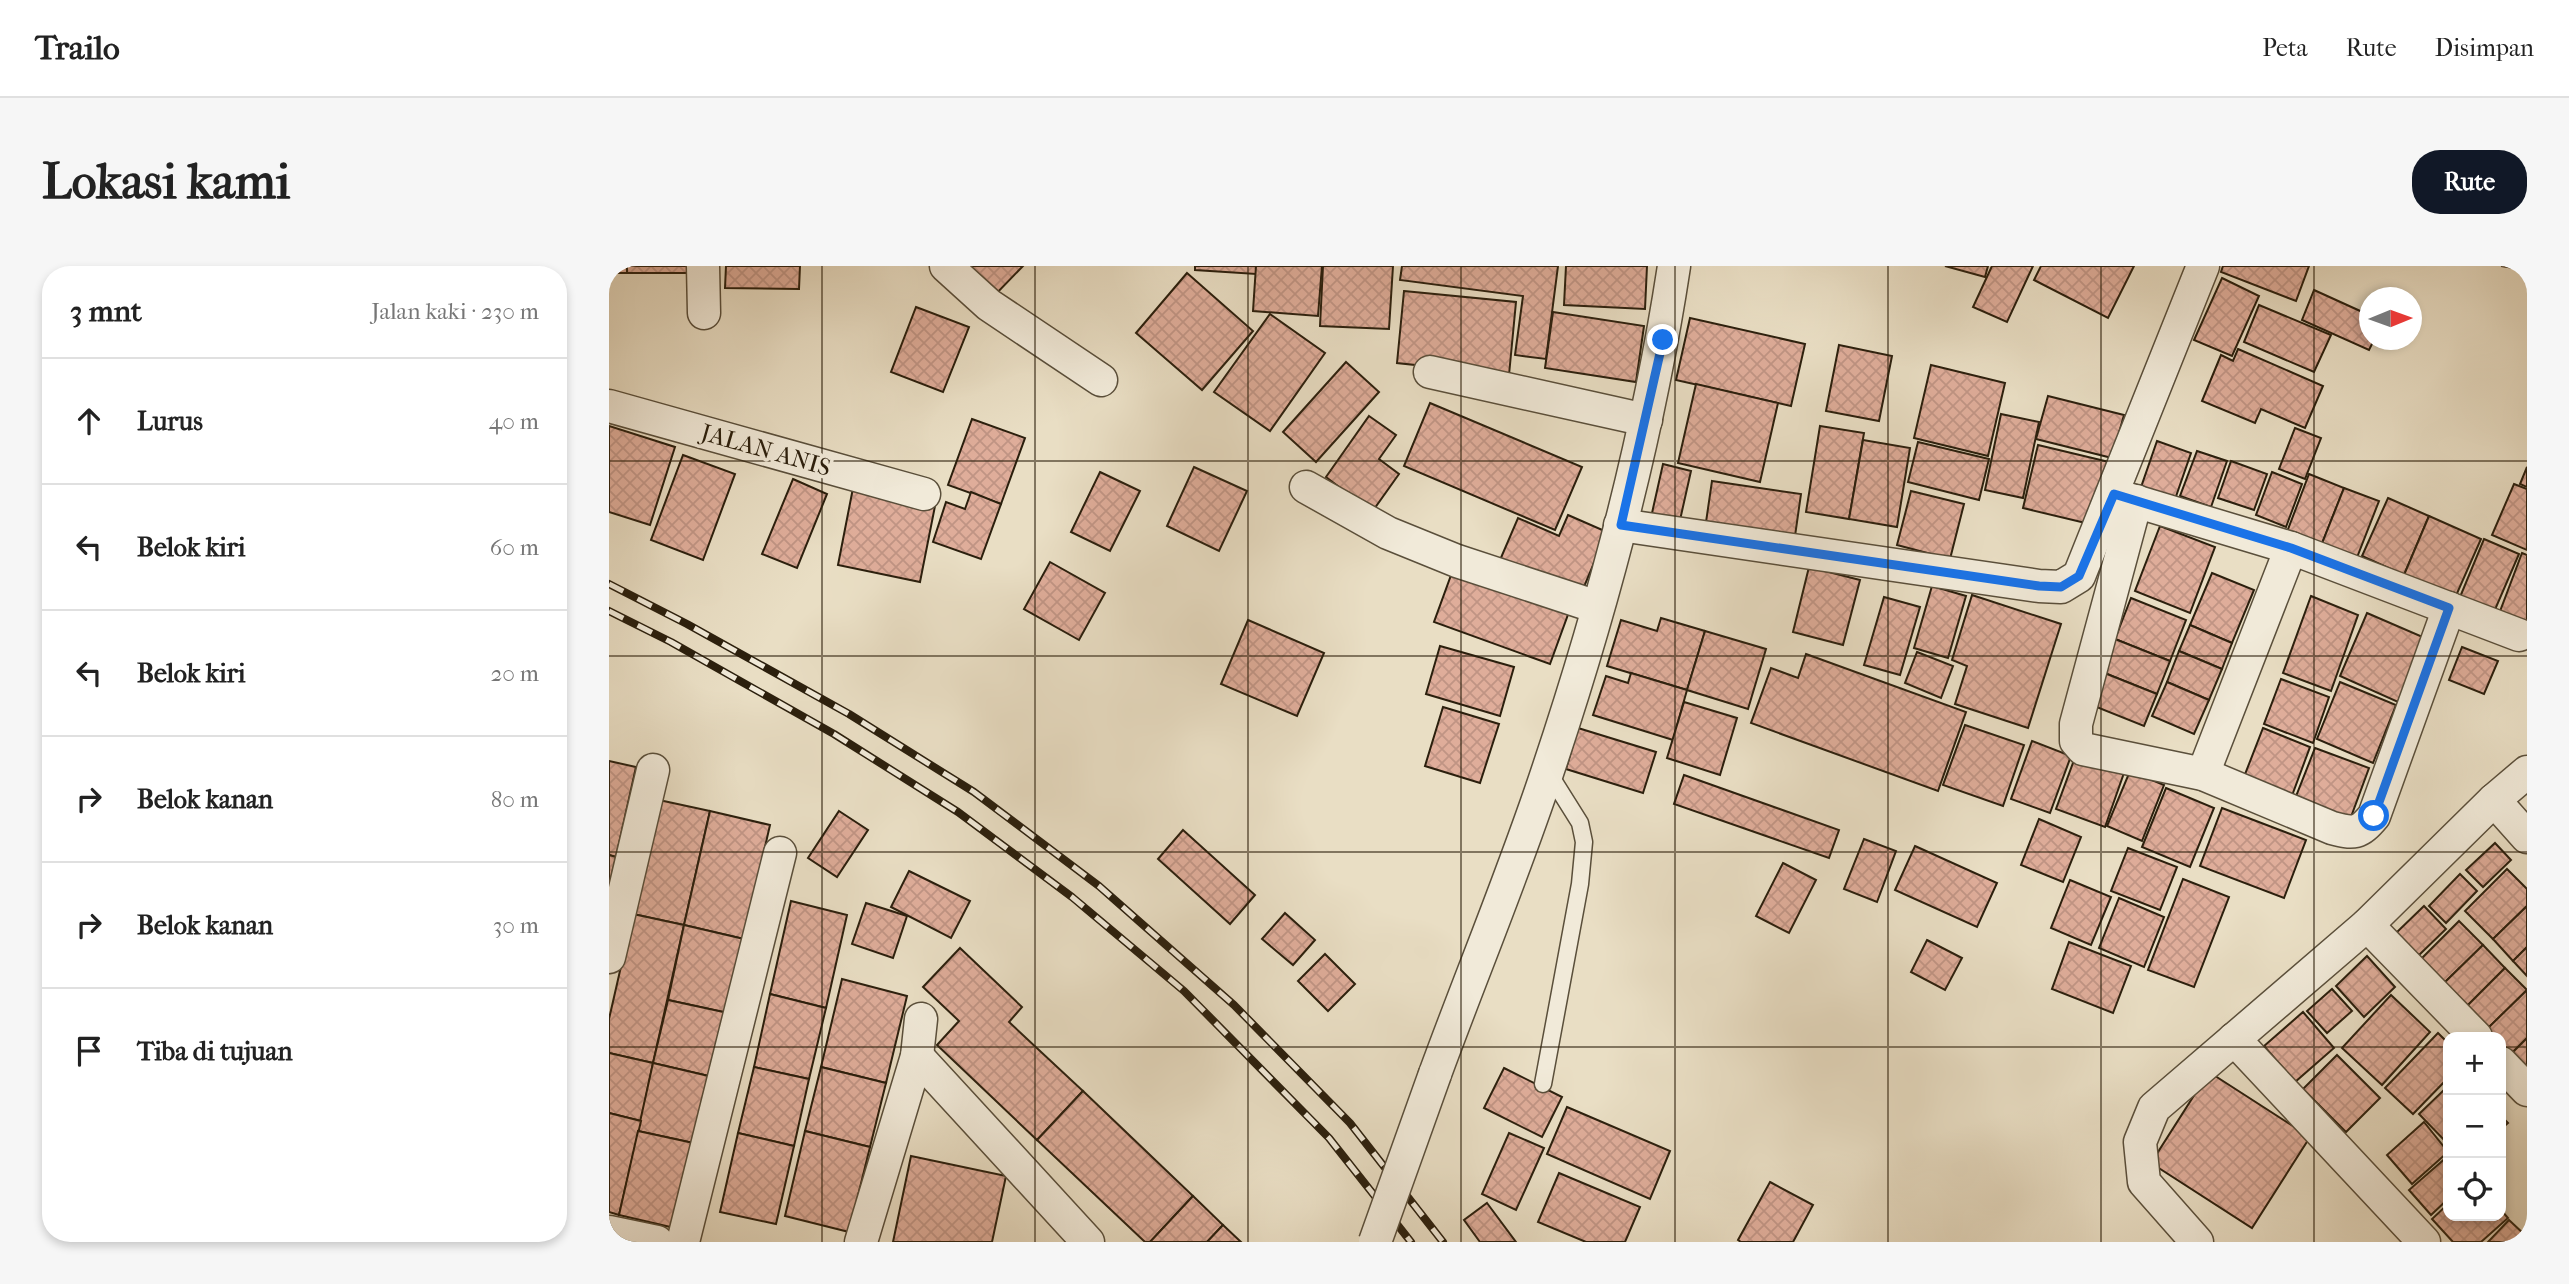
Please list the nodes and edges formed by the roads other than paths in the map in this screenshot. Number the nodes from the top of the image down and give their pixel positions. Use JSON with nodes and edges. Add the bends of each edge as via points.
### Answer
{"nodes":[{"id":1,"x":703,"y":266,"type":"edge"},
{"id":2,"x":946,"y":266,"type":"edge"},
{"id":3,"x":1674,"y":266,"type":"edge"},
{"id":4,"x":2203,"y":266,"type":"edge"},
{"id":5,"x":704,"y":313,"type":"dead end"},
{"id":6,"x":1430,"y":372,"type":"dead end"},
{"id":7,"x":1101,"y":380,"type":"dead end"},
{"id":8,"x":609,"y":406,"type":"edge"},
{"id":9,"x":1646,"y":420,"type":"junction"},
{"id":10,"x":1307,"y":487,"type":"dead end"},
{"id":11,"x":924,"y":494,"type":"dead end"},
{"id":12,"x":2125,"y":498,"type":"junction"},
{"id":13,"x":1621,"y":525,"type":"junction"},
{"id":14,"x":2291,"y":548,"type":"junction"},
{"id":15,"x":1597,"y":607,"type":"junction"},
{"id":16,"x":2449,"y":608,"type":"junction"},
{"id":17,"x":2519,"y":635,"type":"dead end"},
{"id":18,"x":653,"y":770,"type":"dead end"},
{"id":19,"x":1548,"y":772,"type":"junction"},
{"id":20,"x":2527,"y":772,"type":"edge"},
{"id":21,"x":2203,"y":774,"type":"junction"},
{"id":22,"x":2494,"y":800,"type":"junction"},
{"id":23,"x":2527,"y":837,"type":"edge"},
{"id":24,"x":780,"y":853,"type":"dead end"},
{"id":25,"x":2367,"y":925,"type":"junction"},
{"id":26,"x":609,"y":957,"type":"edge"},
{"id":27,"x":921,"y":1019,"type":"dead end"},
{"id":28,"x":2471,"y":1032,"type":"edge"},
{"id":29,"x":2234,"y":1040,"type":"junction"},
{"id":30,"x":918,"y":1056,"type":"junction"},
{"id":31,"x":2506,"y":1068,"type":"edge"},
{"id":32,"x":1543,"y":1084,"type":"dead end"},
{"id":33,"x":2527,"y":1090,"type":"edge"},
{"id":34,"x":609,"y":1232,"type":"edge"},
{"id":35,"x":657,"y":1242,"type":"edge"},
{"id":36,"x":683,"y":1242,"type":"edge"},
{"id":37,"x":861,"y":1242,"type":"edge"},
{"id":38,"x":1088,"y":1242,"type":"edge"},
{"id":39,"x":1375,"y":1242,"type":"edge"},
{"id":40,"x":2197,"y":1242,"type":"edge"},
{"id":41,"x":2424,"y":1242,"type":"edge"}],
"edges":[{"from":1,"to":5,"type":"street"},
{"from":2,"to":7,"type":"street","via":[[989,305]]},
{"from":3,"to":9,"type":"street"},
{"from":4,"to":12,"type":"street"},
{"from":6,"to":9,"type":"street"},
{"from":8,"to":11,"type":"street","name":"JALAN ANIS"},
{"from":9,"to":13,"type":"street"},
{"from":10,"to":15,"type":"street","via":[[1388,533]]},
{"from":12,"to":13,"type":"street","via":[[2079,576],[2061,587]]},
{"from":12,"to":14,"type":"street"},
{"from":12,"to":21,"type":"street","via":[[2075,724],[2077,741],[2083,749]]},
{"from":13,"to":15,"type":"street"},
{"from":14,"to":16,"type":"street"},
{"from":14,"to":21,"type":"street"},
{"from":15,"to":19,"type":"street"},
{"from":16,"to":17,"type":"street"},
{"from":16,"to":21,"type":"street","via":[[2374,816],[2364,829],[2350,833],[2332,828]]},
{"from":18,"to":26,"type":"street"},
{"from":19,"to":32,"type":"lane","via":[[1580,822],[1584,842]]},
{"from":19,"to":39,"type":"street","bridge":true},
{"from":20,"to":22,"type":"street"},
{"from":22,"to":23,"type":"street"},
{"from":22,"to":25,"type":"street"},
{"from":24,"to":36,"type":"street"},
{"from":25,"to":28,"type":"street"},
{"from":25,"to":29,"type":"street"},
{"from":27,"to":30,"type":"street"},
{"from":29,"to":40,"type":"street","via":[[2154,1108],[2140,1142],[2144,1182]]},
{"from":29,"to":41,"type":"street"},
{"from":30,"to":37,"type":"street"},
{"from":30,"to":38,"type":"street"},
{"from":31,"to":33,"type":"street"},
{"from":34,"to":35,"type":"street"}]}
